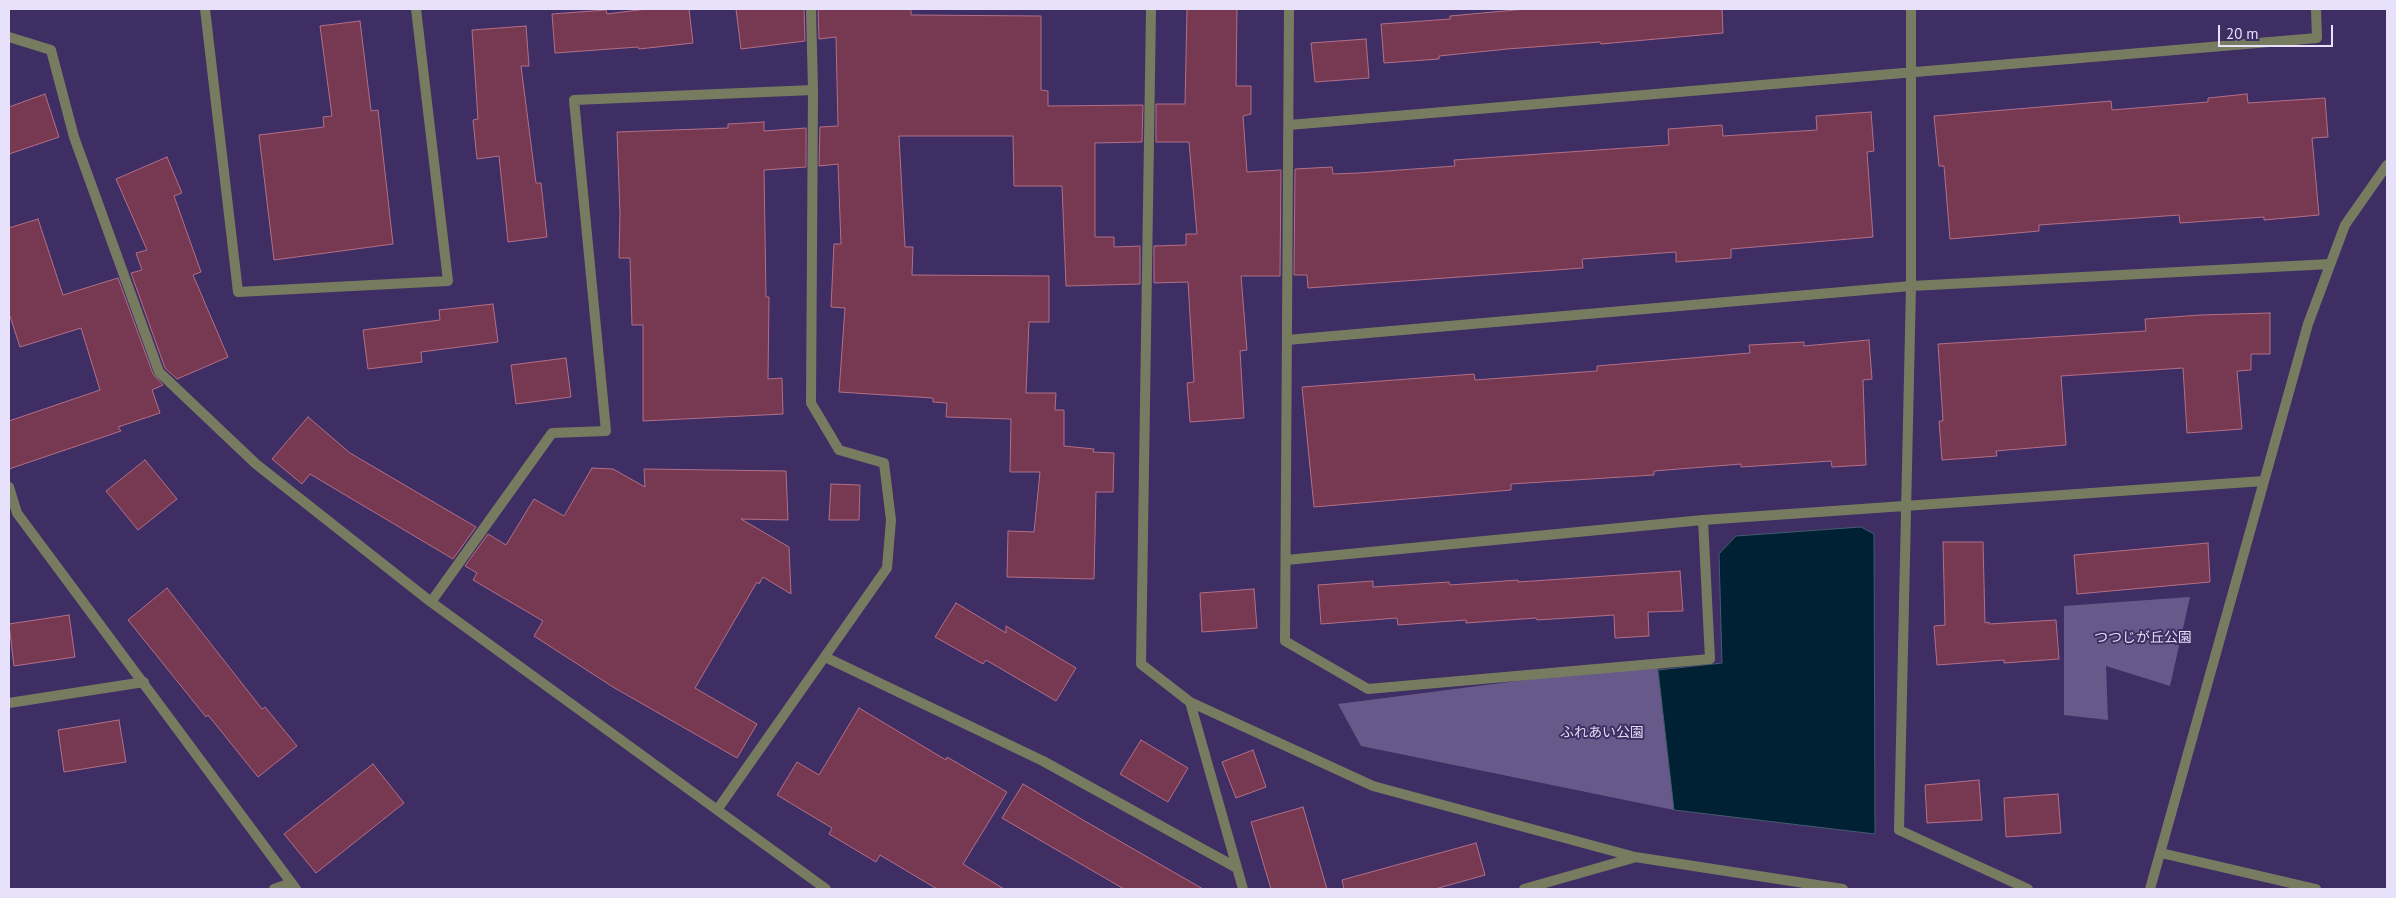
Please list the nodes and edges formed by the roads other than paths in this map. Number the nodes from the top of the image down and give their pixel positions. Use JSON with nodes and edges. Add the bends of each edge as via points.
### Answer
{"nodes":[{"id":1,"x":205,"y":9,"type":"edge"},
{"id":2,"x":416,"y":9,"type":"edge"},
{"id":3,"x":811,"y":9,"type":"edge"},
{"id":4,"x":1150,"y":9,"type":"edge"},
{"id":5,"x":1289,"y":9,"type":"edge"},
{"id":6,"x":1911,"y":9,"type":"edge"},
{"id":7,"x":2316,"y":9,"type":"edge"},
{"id":8,"x":9,"y":37,"type":"edge"},
{"id":9,"x":1911,"y":72,"type":"junction"},
{"id":10,"x":813,"y":90,"type":"junction"},
{"id":11,"x":1289,"y":125,"type":"junction"},
{"id":12,"x":2387,"y":165,"type":"edge"},
{"id":13,"x":2330,"y":264,"type":"junction"},
{"id":14,"x":1911,"y":286,"type":"junction"},
{"id":15,"x":1287,"y":340,"type":"junction"},
{"id":16,"x":2264,"y":481,"type":"junction"},
{"id":17,"x":9,"y":487,"type":"edge"},
{"id":18,"x":1907,"y":506,"type":"junction"},
{"id":19,"x":1703,"y":520,"type":"junction"},
{"id":20,"x":1286,"y":560,"type":"junction"},
{"id":21,"x":432,"y":602,"type":"junction"},
{"id":22,"x":825,"y":657,"type":"junction"},
{"id":23,"x":144,"y":682,"type":"junction"},
{"id":24,"x":1190,"y":702,"type":"junction"},
{"id":25,"x":9,"y":703,"type":"edge"},
{"id":26,"x":717,"y":810,"type":"junction"},
{"id":27,"x":2161,"y":853,"type":"junction"},
{"id":28,"x":1635,"y":857,"type":"junction"},
{"id":29,"x":1237,"y":868,"type":"junction"},
{"id":30,"x":294,"y":886,"type":"edge"},
{"id":31,"x":274,"y":889,"type":"edge"},
{"id":32,"x":826,"y":889,"type":"edge"},
{"id":33,"x":1243,"y":889,"type":"edge"},
{"id":34,"x":1524,"y":889,"type":"edge"},
{"id":35,"x":1843,"y":889,"type":"edge"},
{"id":36,"x":2028,"y":889,"type":"edge"},
{"id":37,"x":2150,"y":889,"type":"edge"},
{"id":38,"x":2316,"y":889,"type":"edge"}],
"edges":[{"from":1,"to":2,"type":"street","via":[[238,292],[448,282]]},
{"from":3,"to":10,"type":"street"},
{"from":4,"to":24,"type":"street","via":[[1141,664]]},
{"from":5,"to":11,"type":"street"},
{"from":6,"to":9,"type":"street"},
{"from":7,"to":9,"type":"street","via":[[2317,38]]},
{"from":8,"to":21,"type":"street","via":[[51,50],[74,137],[159,372],[256,464]]},
{"from":9,"to":11,"type":"street"},
{"from":9,"to":14,"type":"street"},
{"from":10,"to":21,"type":"street","via":[[574,100],[606,431],[552,433]]},
{"from":10,"to":22,"type":"street","via":[[811,403],[839,450],[884,463],[891,520],[887,568]]},
{"from":11,"to":15,"type":"street"},
{"from":12,"to":13,"type":"street","via":[[2345,225]]},
{"from":13,"to":14,"type":"street"},
{"from":13,"to":16,"type":"street","via":[[2308,324]]},
{"from":14,"to":15,"type":"street"},
{"from":14,"to":18,"type":"street"},
{"from":15,"to":20,"type":"street"},
{"from":16,"to":18,"type":"street"},
{"from":16,"to":27,"type":"street"},
{"from":17,"to":23,"type":"street","via":[[17,513]]},
{"from":18,"to":19,"type":"street"},
{"from":18,"to":36,"type":"street","via":[[1899,830]]},
{"from":19,"to":20,"type":"street"},
{"from":19,"to":20,"type":"street","via":[[1710,659],[1368,689],[1286,641]]},
{"from":21,"to":26,"type":"street"},
{"from":22,"to":26,"type":"street"},
{"from":22,"to":29,"type":"street","via":[[1043,761]]},
{"from":23,"to":25,"type":"street"},
{"from":23,"to":30,"type":"street"},
{"from":24,"to":28,"type":"street","via":[[1373,786]]},
{"from":24,"to":29,"type":"street"},
{"from":26,"to":32,"type":"street"},
{"from":27,"to":37,"type":"street"},
{"from":27,"to":38,"type":"street"},
{"from":28,"to":34,"type":"street"},
{"from":28,"to":35,"type":"street"},
{"from":29,"to":33,"type":"street"},
{"from":30,"to":31,"type":"street"}]}
